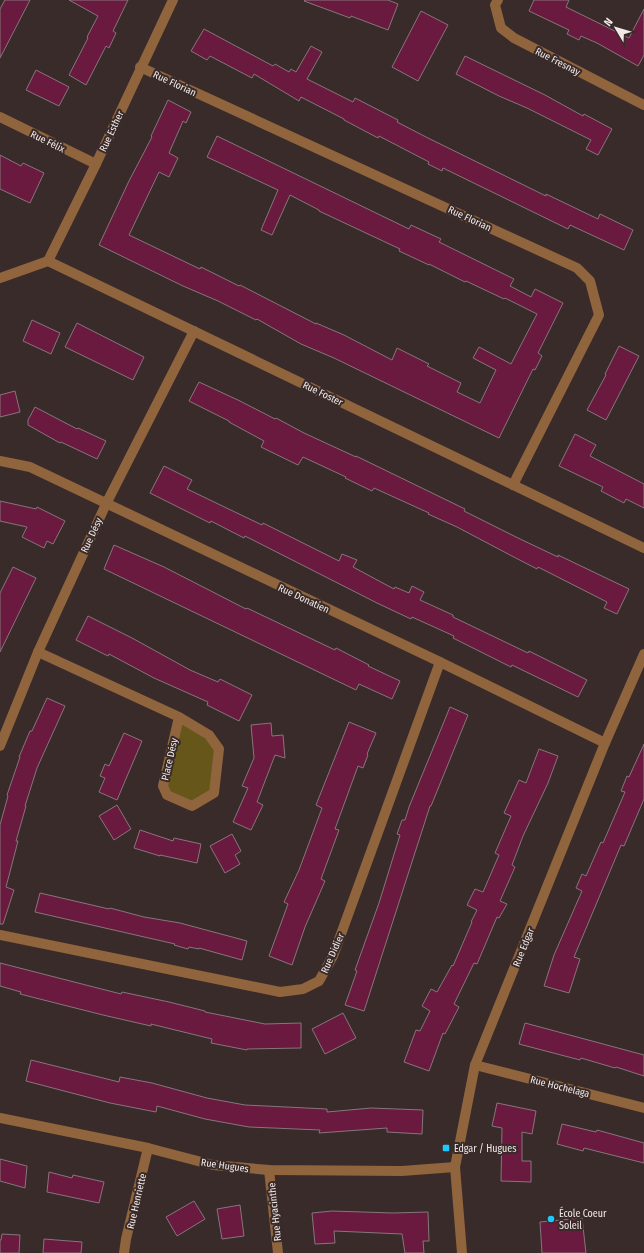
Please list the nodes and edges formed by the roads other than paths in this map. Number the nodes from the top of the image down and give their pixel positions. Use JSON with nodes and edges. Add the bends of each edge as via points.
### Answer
{"nodes":[{"id":1,"x":173,"y":0,"type":"edge"},
{"id":2,"x":498,"y":0,"type":"edge"},
{"id":3,"x":140,"y":67,"type":"junction"},
{"id":4,"x":644,"y":105,"type":"edge"},
{"id":5,"x":0,"y":117,"type":"edge"},
{"id":6,"x":96,"y":164,"type":"junction"},
{"id":7,"x":48,"y":261,"type":"junction"},
{"id":8,"x":0,"y":278,"type":"edge"},
{"id":9,"x":194,"y":331,"type":"junction"},
{"id":10,"x":0,"y":461,"type":"edge"},
{"id":11,"x":513,"y":485,"type":"junction"},
{"id":12,"x":106,"y":504,"type":"junction"},
{"id":13,"x":644,"y":548,"type":"edge"},
{"id":14,"x":38,"y":652,"type":"junction"},
{"id":15,"x":644,"y":654,"type":"edge"},
{"id":16,"x":440,"y":662,"type":"junction"},
{"id":17,"x":179,"y":717,"type":"junction"},
{"id":18,"x":605,"y":743,"type":"junction"},
{"id":19,"x":0,"y":746,"type":"edge"},
{"id":20,"x":0,"y":935,"type":"edge"},
{"id":21,"x":475,"y":1065,"type":"junction"},
{"id":22,"x":644,"y":1108,"type":"edge"},
{"id":23,"x":0,"y":1118,"type":"edge"},
{"id":24,"x":148,"y":1148,"type":"junction"},
{"id":25,"x":455,"y":1167,"type":"junction"},
{"id":26,"x":269,"y":1170,"type":"junction"},
{"id":27,"x":124,"y":1253,"type":"edge"},
{"id":28,"x":278,"y":1253,"type":"edge"},
{"id":29,"x":462,"y":1253,"type":"edge"}],
"edges":[{"from":1,"to":3,"type":"street","name":"Rue Esther"},
{"from":2,"to":4,"type":"street","name":"Rue Fresnay","via":[[495,5],[501,28],[514,38]]},
{"from":3,"to":6,"type":"street","name":"Rue Esther"},
{"from":3,"to":11,"type":"street","name":"Rue Florian","via":[[577,268],[590,281],[599,316]]},
{"from":5,"to":6,"type":"street","name":"Rue Félix"},
{"from":6,"to":7,"type":"street","name":"Rue Esther"},
{"from":7,"to":8,"type":"street"},
{"from":7,"to":9,"type":"street","name":"Rue Foster"},
{"from":9,"to":11,"type":"street","name":"Rue Foster"},
{"from":9,"to":12,"type":"street","name":"Rue Désy"},
{"from":10,"to":12,"type":"street","name":"Rue Donatien","via":[[30,467]]},
{"from":11,"to":13,"type":"street","name":"Rue Foster"},
{"from":12,"to":14,"type":"street","name":"Rue Désy"},
{"from":12,"to":16,"type":"street","name":"Rue Donatien"},
{"from":14,"to":17,"type":"street","name":"Place Désy"},
{"from":14,"to":19,"type":"street","name":"Rue Désy"},
{"from":15,"to":18,"type":"street","name":"Rue Edgar"},
{"from":16,"to":18,"type":"street","name":"Rue Donatien"},
{"from":16,"to":20,"type":"street","name":"Rue Didier","via":[[333,956],[319,981],[303,989],[280,992]]},
{"from":17,"to":17,"type":"street","name":"Place Désy","via":[[163,786],[167,795],[192,806],[214,793],[219,749],[209,735]]},
{"from":18,"to":21,"type":"street","name":"Rue Edgar"},
{"from":21,"to":22,"type":"street","name":"Rue Hochelaga"},
{"from":21,"to":25,"type":"street","name":"Rue Edgar"},
{"from":23,"to":24,"type":"street","name":"Rue Hugues"},
{"from":24,"to":26,"type":"street","name":"Rue Hugues","via":[[214,1165]]},
{"from":24,"to":27,"type":"street","name":"Rue Henriette"},
{"from":25,"to":26,"type":"street","name":"Rue Hugues","via":[[402,1171]]},
{"from":25,"to":29,"type":"street","name":"Rue Edgar"},
{"from":26,"to":28,"type":"street","name":"Rue Hyacinthe"}]}
